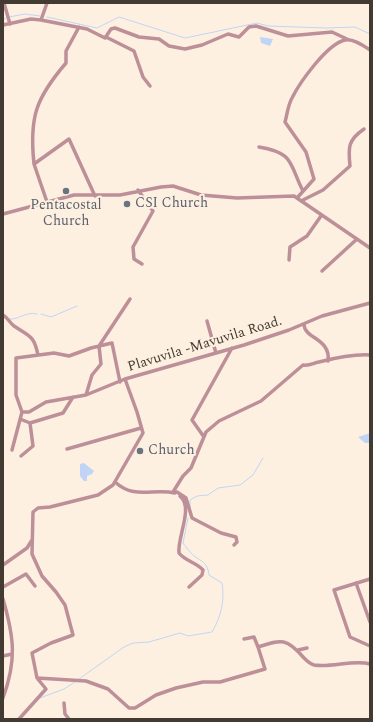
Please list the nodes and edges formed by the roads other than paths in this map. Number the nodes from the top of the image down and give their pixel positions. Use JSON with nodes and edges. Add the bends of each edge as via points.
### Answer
{"nodes":[{"id":1,"x":4,"y":3,"type":"edge"},
{"id":2,"x":47,"y":3,"type":"edge"},
{"id":3,"x":41,"y":20,"type":"junction"},
{"id":4,"x":10,"y":24,"type":"junction"},
{"id":5,"x":3,"y":25,"type":"edge"},
{"id":6,"x":79,"y":27,"type":"junction"},
{"id":7,"x":106,"y":37,"type":"junction"},
{"id":8,"x":349,"y":40,"type":"junction"},
{"id":9,"x":370,"y":50,"type":"edge"},
{"id":10,"x":150,"y":86,"type":"dead end"},
{"id":11,"x":364,"y":129,"type":"dead end"},
{"id":12,"x":259,"y":147,"type":"dead end"},
{"id":13,"x":34,"y":164,"type":"junction"},
{"id":14,"x":138,"y":190,"type":"junction"},
{"id":15,"x":303,"y":191,"type":"junction"},
{"id":16,"x":95,"y":196,"type":"junction"},
{"id":17,"x":297,"y":198,"type":"junction"},
{"id":18,"x":301,"y":200,"type":"junction"},
{"id":19,"x":46,"y":202,"type":"junction"},
{"id":20,"x":3,"y":214,"type":"edge"},
{"id":21,"x":321,"y":216,"type":"junction"},
{"id":22,"x":357,"y":239,"type":"junction"},
{"id":23,"x":370,"y":248,"type":"edge"},
{"id":24,"x":290,"y":260,"type":"dead end"},
{"id":25,"x":142,"y":264,"type":"dead end"},
{"id":26,"x":322,"y":272,"type":"dead end"},
{"id":27,"x":130,"y":299,"type":"dead end"},
{"id":28,"x":370,"y":303,"type":"edge"},
{"id":29,"x":6,"y":317,"type":"edge"},
{"id":30,"x":207,"y":321,"type":"dead end"},
{"id":31,"x":304,"y":324,"type":"junction"},
{"id":32,"x":99,"y":346,"type":"junction"},
{"id":33,"x":232,"y":348,"type":"junction"},
{"id":34,"x":216,"y":353,"type":"junction"},
{"id":35,"x":38,"y":355,"type":"junction"},
{"id":36,"x":370,"y":355,"type":"edge"},
{"id":37,"x":328,"y":361,"type":"junction"},
{"id":38,"x":125,"y":379,"type":"junction"},
{"id":39,"x":120,"y":382,"type":"junction"},
{"id":40,"x":86,"y":395,"type":"junction"},
{"id":41,"x":73,"y":397,"type":"junction"},
{"id":42,"x":22,"y":412,"type":"junction"},
{"id":43,"x":20,"y":419,"type":"junction"},
{"id":44,"x":30,"y":423,"type":"junction"},
{"id":45,"x":141,"y":428,"type":"junction"},
{"id":46,"x":204,"y":436,"type":"junction"},
{"id":47,"x":67,"y":449,"type":"dead end"},
{"id":48,"x":12,"y":450,"type":"dead end"},
{"id":49,"x":21,"y":456,"type":"dead end"},
{"id":50,"x":115,"y":484,"type":"junction"},
{"id":51,"x":174,"y":492,"type":"junction"},
{"id":52,"x":33,"y":536,"type":"junction"},
{"id":53,"x":234,"y":546,"type":"dead end"},
{"id":54,"x":27,"y":548,"type":"junction"},
{"id":55,"x":32,"y":554,"type":"junction"},
{"id":56,"x":3,"y":565,"type":"edge"},
{"id":57,"x":370,"y":579,"type":"edge"},
{"id":58,"x":356,"y":583,"type":"junction"},
{"id":59,"x":35,"y":586,"type":"dead end"},
{"id":60,"x":3,"y":587,"type":"edge"},
{"id":61,"x":188,"y":587,"type":"dead end"},
{"id":62,"x":3,"y":599,"type":"edge"},
{"id":63,"x":370,"y":622,"type":"edge"},
{"id":64,"x":244,"y":639,"type":"dead end"},
{"id":65,"x":370,"y":646,"type":"edge"},
{"id":66,"x":258,"y":647,"type":"junction"},
{"id":67,"x":306,"y":648,"type":"dead end"},
{"id":68,"x":298,"y":650,"type":"junction"},
{"id":69,"x":12,"y":654,"type":"junction"},
{"id":70,"x":3,"y":656,"type":"edge"},
{"id":71,"x":370,"y":664,"type":"edge"},
{"id":72,"x":37,"y":678,"type":"junction"},
{"id":73,"x":3,"y":698,"type":"edge"},
{"id":74,"x":64,"y":703,"type":"dead end"},
{"id":75,"x":19,"y":719,"type":"edge"},
{"id":76,"x":69,"y":719,"type":"edge"}],
"edges":[{"from":1,"to":4,"type":"street"},
{"from":2,"to":3,"type":"street"},
{"from":3,"to":4,"type":"street","via":[[31,19]]},
{"from":3,"to":6,"type":"street"},
{"from":4,"to":5,"type":"street"},
{"from":6,"to":7,"type":"street"},
{"from":6,"to":13,"type":"street","via":[[66,51],[66,64],[46,87],[39,101],[33,125]]},
{"from":7,"to":8,"type":"street","via":[[111,29],[115,28],[139,37],[159,39],[169,46],[185,49],[228,34],[239,37],[249,27],[256,26],[288,36],[332,32]]},
{"from":7,"to":10,"type":"street","via":[[134,52],[143,77]]},
{"from":8,"to":9,"type":"street"},
{"from":8,"to":15,"type":"street","via":[[332,47],[317,62],[292,99],[285,122],[306,152],[314,179]]},
{"from":11,"to":18,"type":"street","via":[[354,136],[348,149],[350,166],[322,190]]},
{"from":12,"to":15,"type":"street","via":[[278,152],[291,162]]},
{"from":13,"to":16,"type":"street","via":[[69,139]]},
{"from":13,"to":19,"type":"street"},
{"from":14,"to":16,"type":"street","via":[[120,195]]},
{"from":14,"to":17,"type":"street","via":[[174,186],[212,196],[237,198],[281,195]]},
{"from":14,"to":25,"type":"street","via":[[153,211],[133,248],[134,259]]},
{"from":15,"to":17,"type":"street"},
{"from":16,"to":19,"type":"street","via":[[74,195]]},
{"from":17,"to":18,"type":"street"},
{"from":18,"to":21,"type":"street"},
{"from":19,"to":20,"type":"street"},
{"from":21,"to":22,"type":"street"},
{"from":21,"to":24,"type":"street","via":[[307,236],[290,246]]},
{"from":22,"to":23,"type":"street"},
{"from":22,"to":26,"type":"street"},
{"from":27,"to":32,"type":"street"},
{"from":28,"to":31,"type":"street","name":"Plavuvila -Mavuvila Road.","via":[[322,316]]},
{"from":29,"to":35,"type":"street","via":[[35,342]]},
{"from":30,"to":34,"type":"street"},
{"from":31,"to":33,"type":"street","name":"Plavuvila -Mavuvila Road."},
{"from":31,"to":37,"type":"street","via":[[307,332],[326,347]]},
{"from":32,"to":35,"type":"street","via":[[69,356],[54,353]]},
{"from":32,"to":39,"type":"street","via":[[113,344]]},
{"from":32,"to":40,"type":"street","via":[[101,364],[92,375]]},
{"from":33,"to":34,"type":"street","name":"Plavuvila -Mavuvila Road."},
{"from":33,"to":46,"type":"street","via":[[192,420]]},
{"from":34,"to":38,"type":"street","name":"Plavuvila -Mavuvila Road."},
{"from":35,"to":42,"type":"street","via":[[16,358],[16,395]]},
{"from":36,"to":37,"type":"street"},
{"from":37,"to":46,"type":"street","via":[[304,365],[261,401],[219,421]]},
{"from":38,"to":39,"type":"street"},
{"from":38,"to":45,"type":"street","name":"Plavuvila -Mavuvila Road."},
{"from":39,"to":40,"type":"street"},
{"from":40,"to":41,"type":"street"},
{"from":41,"to":42,"type":"street","via":[[46,402],[30,412]]},
{"from":41,"to":44,"type":"street","via":[[63,413]]},
{"from":42,"to":43,"type":"street"},
{"from":43,"to":44,"type":"street"},
{"from":43,"to":48,"type":"street"},
{"from":44,"to":49,"type":"street","via":[[33,446]]},
{"from":45,"to":47,"type":"street"},
{"from":45,"to":50,"type":"street","via":[[143,434]]},
{"from":46,"to":51,"type":"street","via":[[191,468]]},
{"from":50,"to":51,"type":"street","via":[[136,492]]},
{"from":50,"to":52,"type":"street","via":[[98,495],[38,508],[33,512]]},
{"from":51,"to":53,"type":"street","via":[[186,498],[194,520],[236,537],[237,542]]},
{"from":51,"to":61,"type":"street","via":[[184,500],[186,507],[178,546],[179,553],[203,570],[202,575]]},
{"from":52,"to":54,"type":"street"},
{"from":52,"to":55,"type":"street"},
{"from":54,"to":55,"type":"street"},
{"from":54,"to":56,"type":"street"},
{"from":55,"to":72,"type":"street","via":[[42,576],[65,605],[73,635],[32,653]]},
{"from":57,"to":58,"type":"street"},
{"from":58,"to":63,"type":"street"},
{"from":58,"to":65,"type":"street","via":[[334,590],[350,637]]},
{"from":59,"to":60,"type":"street","via":[[26,574]]},
{"from":62,"to":69,"type":"street","via":[[12,629]]},
{"from":64,"to":66,"type":"street","via":[[254,637]]},
{"from":66,"to":68,"type":"street","via":[[285,641]]},
{"from":66,"to":72,"type":"street","via":[[265,669],[220,682],[203,682],[176,688],[156,695],[135,708],[129,708],[108,689],[78,680]]},
{"from":67,"to":68,"type":"street"},
{"from":68,"to":71,"type":"street","via":[[313,664]]},
{"from":69,"to":70,"type":"street"},
{"from":69,"to":73,"type":"street","via":[[11,677]]},
{"from":72,"to":75,"type":"street","via":[[46,689]]},
{"from":74,"to":76,"type":"street","via":[[65,714]]}]}
